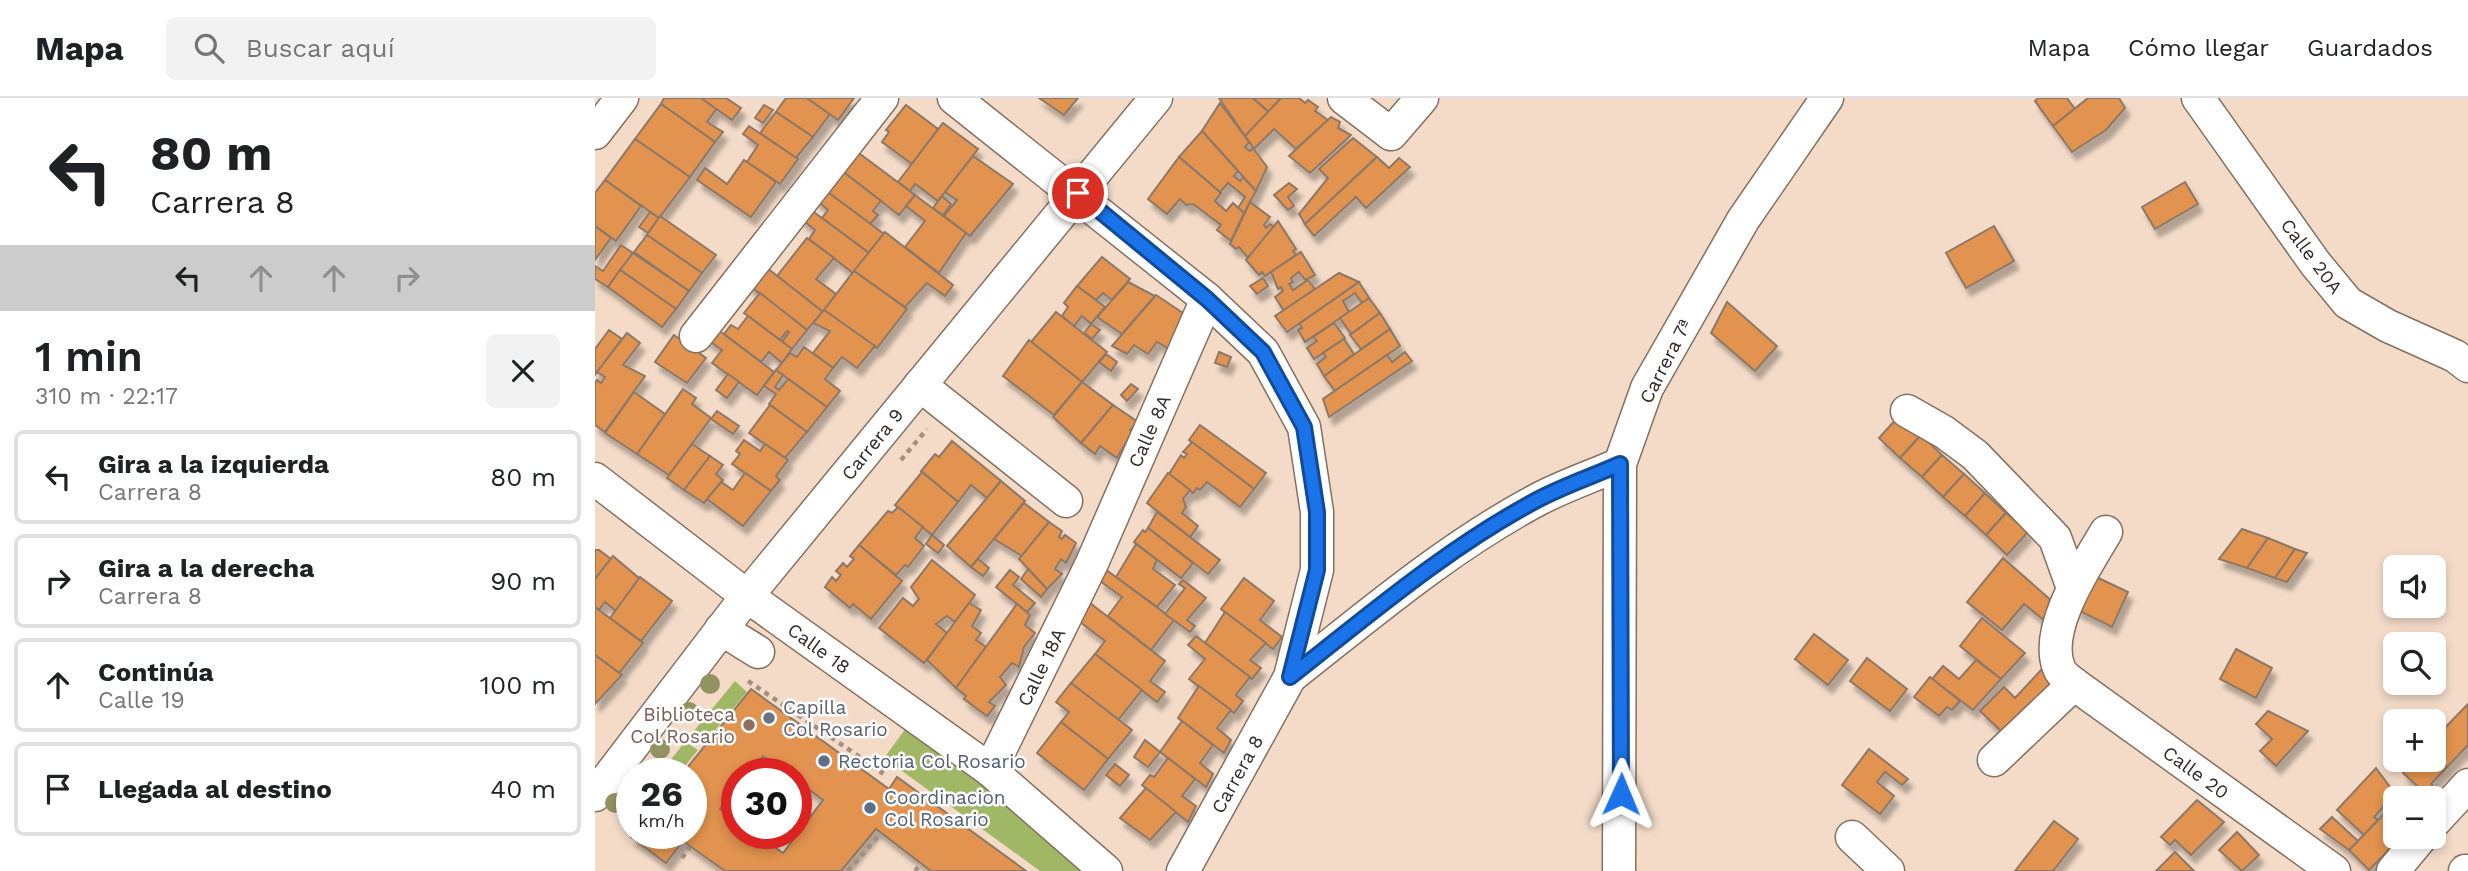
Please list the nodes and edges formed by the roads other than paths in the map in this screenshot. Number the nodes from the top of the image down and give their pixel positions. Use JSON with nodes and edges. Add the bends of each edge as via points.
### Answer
{"nodes":[{"id":1,"x":622,"y":98,"type":"edge"},
{"id":2,"x":882,"y":98,"type":"edge"},
{"id":3,"x":954,"y":98,"type":"edge"},
{"id":4,"x":1156,"y":98,"type":"edge"},
{"id":5,"x":1343,"y":98,"type":"edge"},
{"id":6,"x":1422,"y":98,"type":"edge"},
{"id":7,"x":1827,"y":98,"type":"edge"},
{"id":8,"x":2198,"y":98,"type":"edge"},
{"id":9,"x":595,"y":133,"type":"edge"},
{"id":10,"x":1078,"y":193,"type":"junction"},
{"id":11,"x":1207,"y":299,"type":"junction"},
{"id":12,"x":696,"y":336,"type":"dead end"},
{"id":13,"x":2468,"y":366,"type":"edge"},
{"id":14,"x":921,"y":385,"type":"junction"},
{"id":15,"x":1907,"y":411,"type":"dead end"},
{"id":16,"x":1620,"y":464,"type":"junction"},
{"id":17,"x":595,"y":479,"type":"edge"},
{"id":18,"x":1066,"y":501,"type":"dead end"},
{"id":19,"x":2106,"y":532,"type":"dead end"},
{"id":20,"x":1092,"y":563,"type":"joint"},
{"id":21,"x":2073,"y":588,"type":"junction"},
{"id":22,"x":747,"y":596,"type":"junction"},
{"id":23,"x":721,"y":629,"type":"junction"},
{"id":24,"x":751,"y":665,"type":"road end"},
{"id":25,"x":1290,"y":677,"type":"junction"},
{"id":26,"x":2067,"y":677,"type":"junction"},
{"id":27,"x":1994,"y":760,"type":"dead end"},
{"id":28,"x":990,"y":770,"type":"junction"},
{"id":29,"x":595,"y":795,"type":"edge"},
{"id":30,"x":1851,"y":837,"type":"dead end"},
{"id":31,"x":2411,"y":849,"type":"edge"},
{"id":32,"x":1106,"y":871,"type":"edge"},
{"id":33,"x":1183,"y":871,"type":"edge"},
{"id":34,"x":1619,"y":871,"type":"edge"},
{"id":35,"x":1888,"y":871,"type":"edge"},
{"id":36,"x":2334,"y":871,"type":"edge"},
{"id":37,"x":2393,"y":871,"type":"edge"}],
"edges":[{"from":1,"to":9,"type":"street"},
{"from":2,"to":12,"type":"street"},
{"from":3,"to":10,"type":"street","name":"Carrera 8"},
{"from":4,"to":10,"type":"street","name":"Carrera 9"},
{"from":5,"to":6,"type":"street","via":[[1391,134]]},
{"from":7,"to":16,"type":"street","name":"Carrera 7ª","via":[[1743,220],[1647,388]]},
{"from":8,"to":13,"type":"street","name":"Calle 20A","via":[[2348,303]]},
{"from":10,"to":11,"type":"street","name":"Carrera 8"},
{"from":10,"to":14,"type":"street","name":"Carrera 9"},
{"from":11,"to":20,"type":"street","name":"Calle 8A"},
{"from":11,"to":25,"type":"street","name":"Carrera 8","via":[[1263,352],[1304,427],[1317,512],[1317,570]]},
{"from":14,"to":18,"type":"street"},
{"from":14,"to":22,"type":"street","name":"Carrera 9"},
{"from":15,"to":21,"type":"street","via":[[1975,455],[2055,538]]},
{"from":16,"to":25,"type":"street","name":"Carrera 8","via":[[1539,499],[1492,526]]},
{"from":16,"to":34,"type":"street","name":"Carrera 7ª"},
{"from":17,"to":22,"type":"street","name":"Calle 18"},
{"from":19,"to":21,"type":"street"},
{"from":20,"to":28,"type":"street","name":"Calle 18A"},
{"from":21,"to":26,"type":"street","via":[[2055,642]]},
{"from":22,"to":23,"type":"street","name":"Carrera 9"},
{"from":22,"to":28,"type":"street","name":"Calle 18"},
{"from":23,"to":24,"type":"street"},
{"from":23,"to":29,"type":"street","name":"Carrera 9"},
{"from":25,"to":33,"type":"street","name":"Carrera 8"},
{"from":26,"to":27,"type":"street"},
{"from":26,"to":36,"type":"street","name":"Calle 20"},
{"from":28,"to":32,"type":"street","name":"Calle 18"},
{"from":30,"to":35,"type":"street"},
{"from":31,"to":37,"type":"street"}]}
